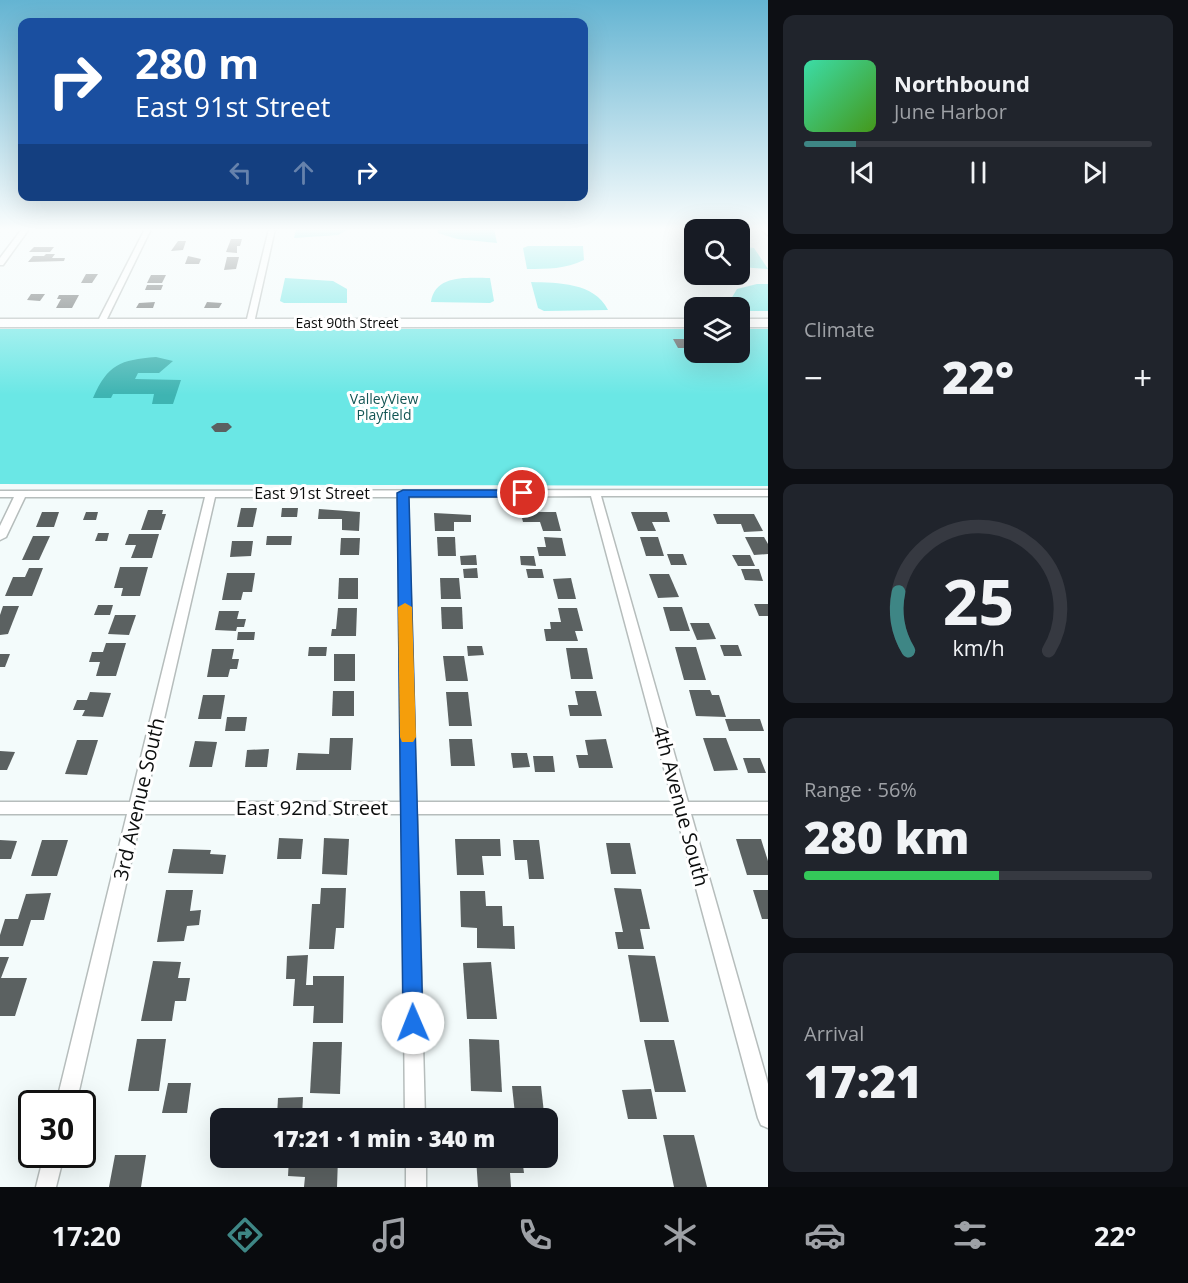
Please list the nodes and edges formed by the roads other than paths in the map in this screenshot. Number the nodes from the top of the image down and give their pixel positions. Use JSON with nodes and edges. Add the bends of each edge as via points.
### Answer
{"nodes":[{"id":1,"x":120,"y":284,"type":"edge"},
{"id":2,"x":259,"y":284,"type":"edge"},
{"id":3,"x":0,"y":323,"type":"edge"},
{"id":4,"x":101,"y":323,"type":"junction"},
{"id":5,"x":250,"y":323,"type":"junction"},
{"id":6,"x":684,"y":323,"type":"edge"},
{"id":7,"x":750,"y":323,"type":"edge"},
{"id":8,"x":768,"y":323,"type":"edge"},
{"id":9,"x":211,"y":493,"type":"junction"},
{"id":10,"x":403,"y":493,"type":"junction"},
{"id":11,"x":595,"y":493,"type":"junction"},
{"id":12,"x":768,"y":493,"type":"edge"},
{"id":13,"x":0,"y":494,"type":"edge"},
{"id":14,"x":21,"y":494,"type":"junction"},
{"id":15,"x":0,"y":537,"type":"edge"},
{"id":16,"x":0,"y":807,"type":"edge"},
{"id":17,"x":136,"y":807,"type":"junction"},
{"id":18,"x":409,"y":807,"type":"junction"},
{"id":19,"x":682,"y":807,"type":"junction"},
{"id":20,"x":768,"y":807,"type":"edge"},
{"id":21,"x":69,"y":1090,"type":"edge"},
{"id":22,"x":415,"y":1108,"type":"edge"},
{"id":23,"x":768,"y":1118,"type":"edge"},
{"id":24,"x":51,"y":1168,"type":"edge"},
{"id":25,"x":416,"y":1168,"type":"edge"},
{"id":26,"x":46,"y":1187,"type":"edge"},
{"id":27,"x":416,"y":1187,"type":"edge"}],
"edges":[{"from":1,"to":4,"type":"street"},
{"from":2,"to":5,"type":"street"},
{"from":3,"to":4,"type":"street","name":"East 90th Street"},
{"from":4,"to":5,"type":"street","name":"East 90th Street"},
{"from":5,"to":6,"type":"street","name":"East 90th Street"},
{"from":7,"to":8,"type":"street"},
{"from":9,"to":10,"type":"street","name":"East 91st Street"},
{"from":9,"to":14,"type":"street","name":"East 91st Street"},
{"from":9,"to":17,"type":"street","name":"3rd Avenue South"},
{"from":10,"to":11,"type":"street","name":"East 91st Street"},
{"from":10,"to":18,"type":"street"},
{"from":11,"to":12,"type":"street","name":"East 91st Street"},
{"from":11,"to":19,"type":"street","name":"4th Avenue South"},
{"from":13,"to":14,"type":"street","name":"East 91st Street"},
{"from":14,"to":15,"type":"street"},
{"from":16,"to":17,"type":"street","name":"East 92nd Street"},
{"from":17,"to":18,"type":"street","name":"East 92nd Street"},
{"from":17,"to":21,"type":"street","name":"3rd Avenue South"},
{"from":18,"to":19,"type":"street","name":"East 92nd Street"},
{"from":18,"to":22,"type":"street"},
{"from":19,"to":20,"type":"street","name":"East 92nd Street"},
{"from":19,"to":23,"type":"street","name":"4th Avenue South"},
{"from":24,"to":26,"type":"street"},
{"from":25,"to":27,"type":"street"}]}
